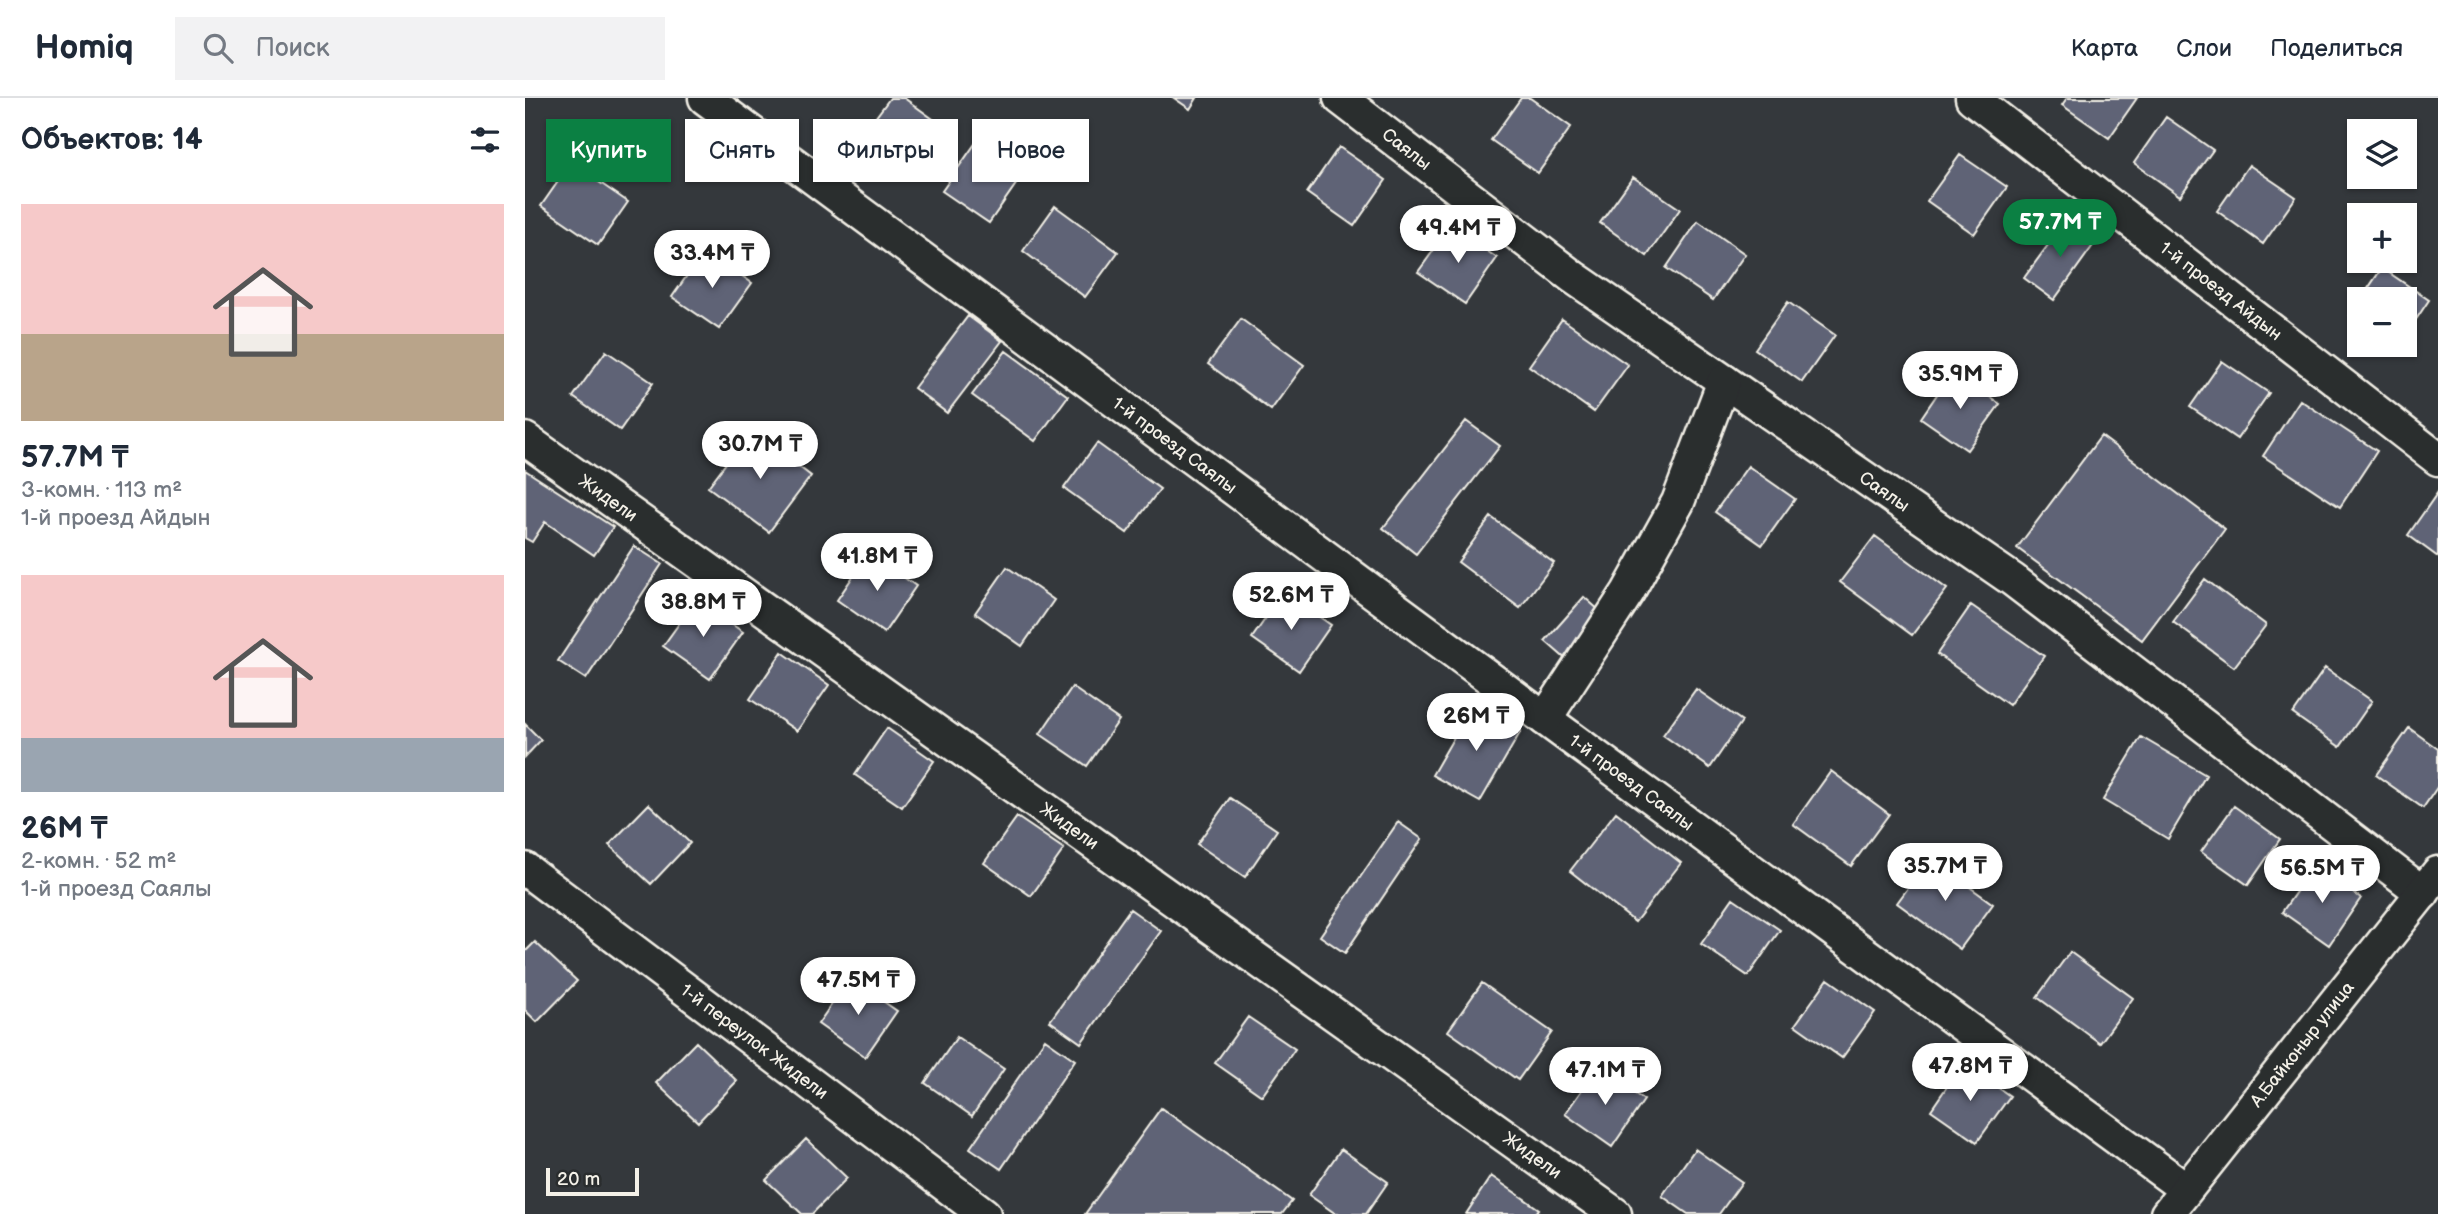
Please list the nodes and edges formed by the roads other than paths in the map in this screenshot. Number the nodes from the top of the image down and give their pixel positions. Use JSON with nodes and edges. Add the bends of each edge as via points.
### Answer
{"nodes":[{"id":1,"x":705,"y":98,"type":"edge"},
{"id":2,"x":1340,"y":98,"type":"edge"},
{"id":3,"x":1972,"y":98,"type":"edge"},
{"id":4,"x":1724,"y":381,"type":"junction"},
{"id":5,"x":525,"y":439,"type":"edge"},
{"id":6,"x":2438,"y":459,"type":"edge"},
{"id":7,"x":1545,"y":719,"type":"junction"},
{"id":8,"x":525,"y":869,"type":"edge"},
{"id":9,"x":2431,"y":883,"type":"edge"},
{"id":10,"x":2176,"y":1202,"type":"edge"},
{"id":11,"x":984,"y":1214,"type":"edge"},
{"id":12,"x":1615,"y":1214,"type":"edge"}],
"edges":[{"from":1,"to":7,"type":"street","name":"1-й проезд Саялы"},
{"from":2,"to":4,"type":"street","name":"Саялы","via":[[1573,277]]},
{"from":3,"to":6,"type":"street","name":"1-й проезд Айдын"},
{"from":4,"to":7,"type":"street","via":[[1678,502],[1628,592]]},
{"from":4,"to":9,"type":"street","name":"Саялы","via":[[2013,580]]},
{"from":5,"to":12,"type":"street","name":"Жидели"},
{"from":7,"to":10,"type":"street","name":"1-й проезд Саялы"},
{"from":8,"to":11,"type":"street","name":"1-й переулок Жидели"},
{"from":9,"to":10,"type":"street","name":"А.Байконыр улица"}]}
